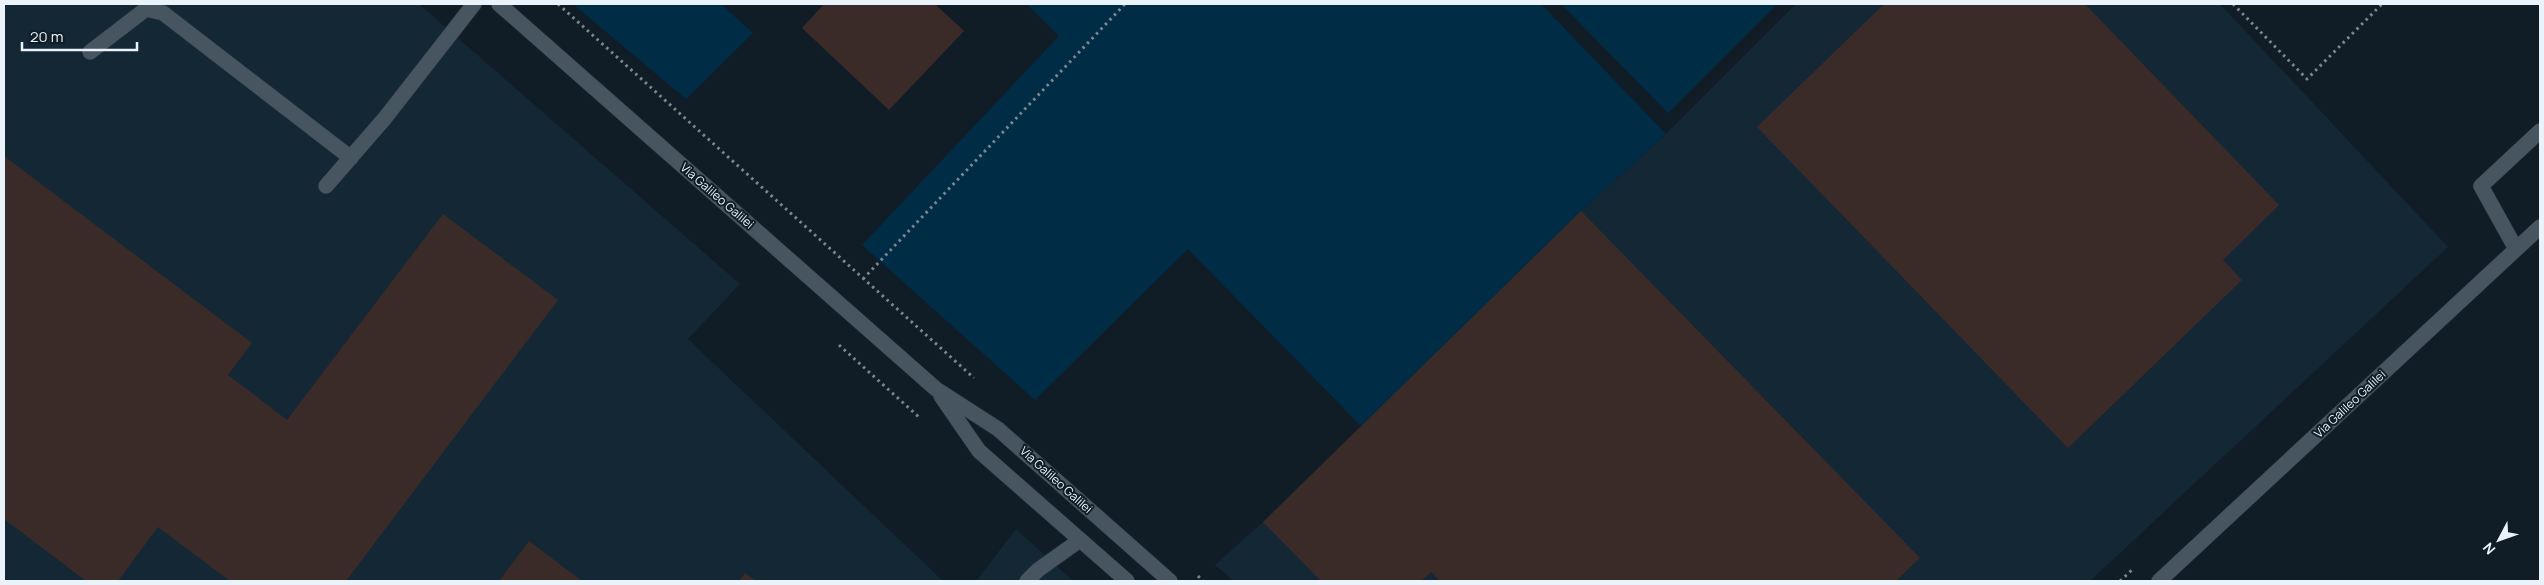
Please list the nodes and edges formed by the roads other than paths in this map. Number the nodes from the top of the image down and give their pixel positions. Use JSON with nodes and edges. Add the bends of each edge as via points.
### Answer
{"nodes":[{"id":1,"x":474,"y":4,"type":"edge"},
{"id":2,"x":499,"y":4,"type":"edge"},
{"id":3,"x":90,"y":52,"type":"dead end"},
{"id":4,"x":2540,"y":132,"type":"edge"},
{"id":5,"x":351,"y":158,"type":"junction"},
{"id":6,"x":326,"y":186,"type":"dead end"},
{"id":7,"x":2540,"y":227,"type":"edge"},
{"id":8,"x":2516,"y":250,"type":"junction"},
{"id":9,"x":936,"y":389,"type":"junction"},
{"id":10,"x":1080,"y":540,"type":"junction"},
{"id":11,"x":1027,"y":581,"type":"edge"},
{"id":12,"x":1127,"y":581,"type":"edge"},
{"id":13,"x":1170,"y":581,"type":"edge"},
{"id":14,"x":2159,"y":581,"type":"edge"}],
"edges":[{"from":1,"to":5,"type":"street"},
{"from":2,"to":9,"type":"street","name":"Via Galileo Galilei"},
{"from":3,"to":5,"type":"street","via":[[146,9],[163,13]]},
{"from":4,"to":8,"type":"street","via":[[2481,186]]},
{"from":5,"to":6,"type":"street"},
{"from":7,"to":8,"type":"street","name":"Via Galileo Galilei"},
{"from":8,"to":14,"type":"street","name":"Via Galileo Galilei"},
{"from":9,"to":10,"type":"street","name":"Via Galileo Galilei","via":[[979,451]]},
{"from":9,"to":13,"type":"street","name":"Via Galileo Galilei","via":[[998,429]]},
{"from":10,"to":11,"type":"street"},
{"from":10,"to":12,"type":"street","name":"Via Galileo Galilei"}]}
